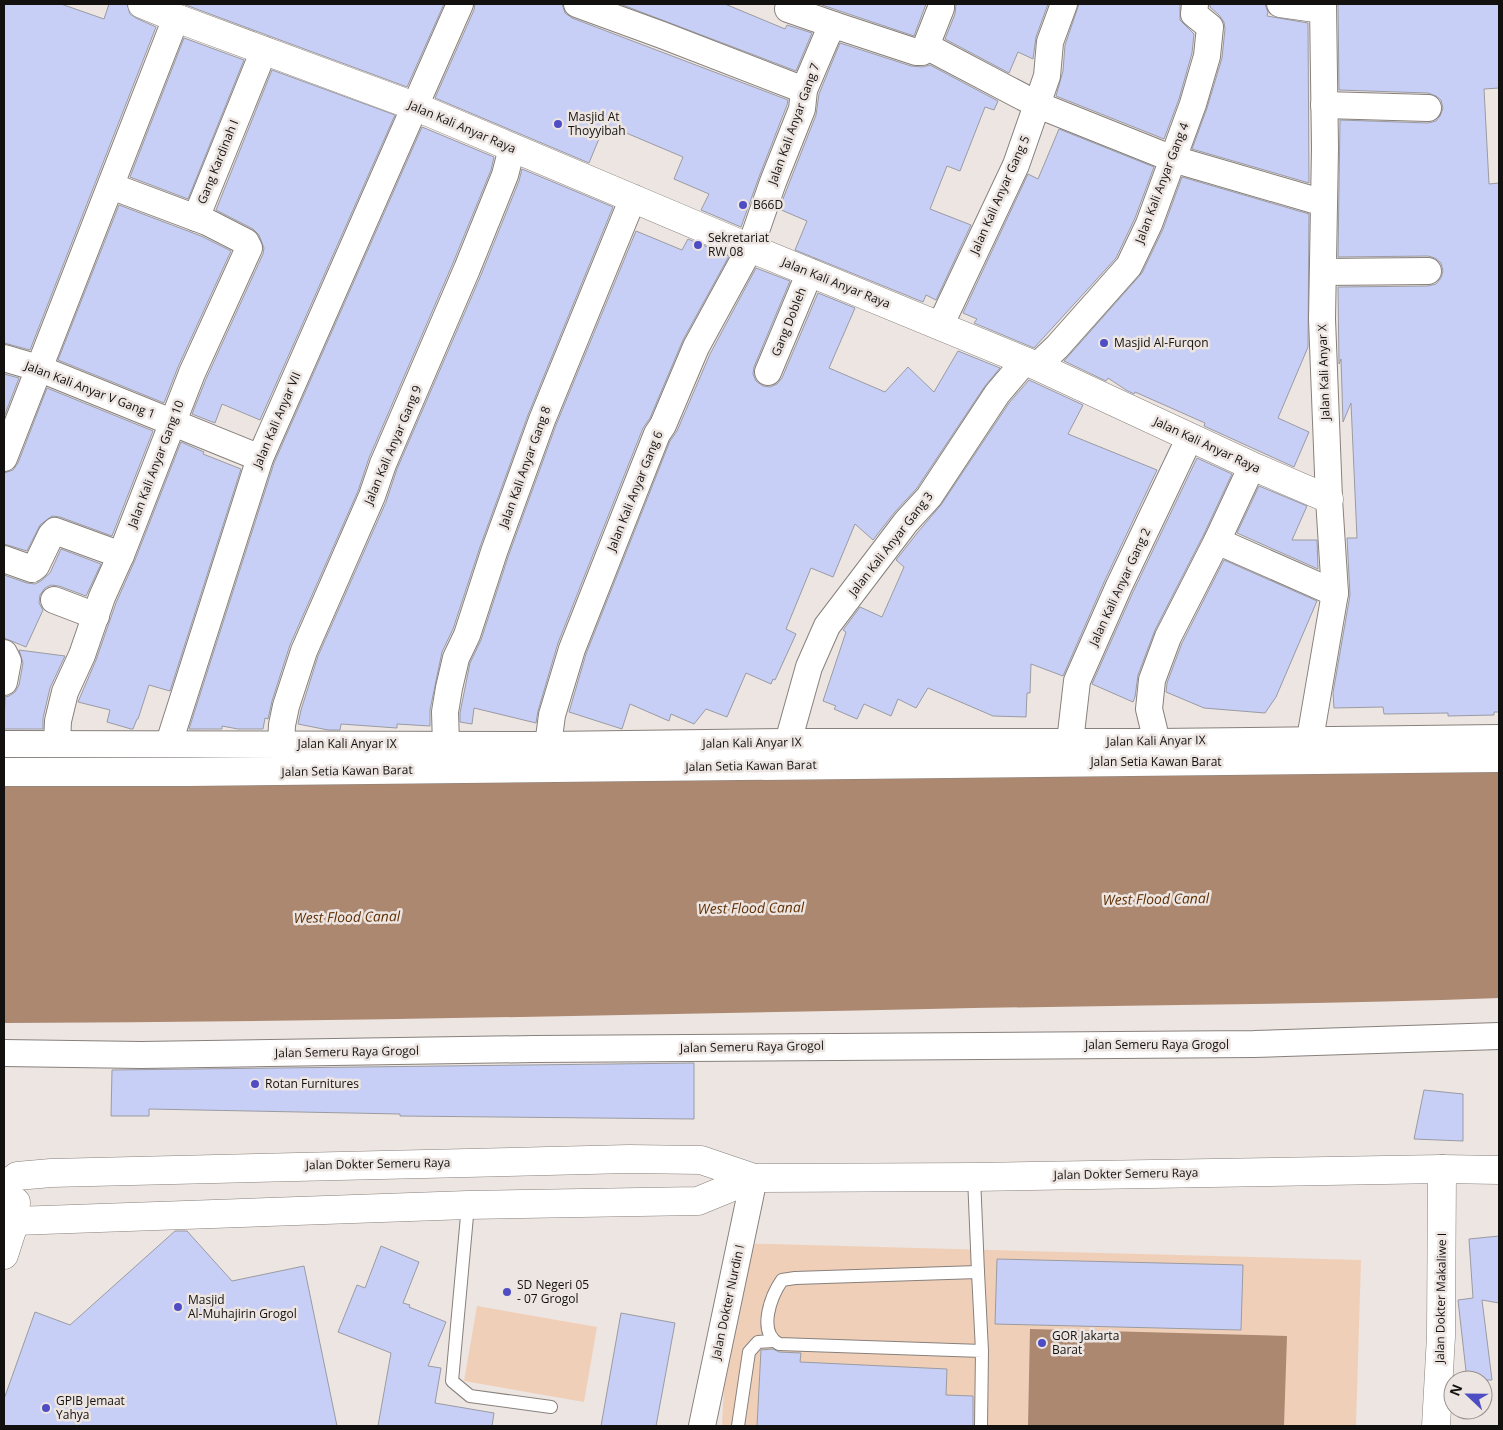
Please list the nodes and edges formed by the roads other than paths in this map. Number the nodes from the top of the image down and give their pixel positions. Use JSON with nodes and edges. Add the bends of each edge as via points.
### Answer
{"nodes":[{"id":1,"x":142,"y":4,"type":"edge"},
{"id":2,"x":460,"y":4,"type":"edge"},
{"id":3,"x":577,"y":4,"type":"edge"},
{"id":4,"x":941,"y":4,"type":"edge"},
{"id":5,"x":1064,"y":4,"type":"edge"},
{"id":6,"x":1195,"y":4,"type":"edge"},
{"id":7,"x":1280,"y":4,"type":"edge"},
{"id":8,"x":784,"y":5,"type":"edge"},
{"id":9,"x":1323,"y":7,"type":"edge"},
{"id":10,"x":176,"y":18,"type":"junction"},
{"id":11,"x":834,"y":25,"type":"junction"},
{"id":12,"x":926,"y":46,"type":"junction"},
{"id":13,"x":264,"y":50,"type":"junction"},
{"id":14,"x":804,"y":90,"type":"junction"},
{"id":15,"x":1038,"y":105,"type":"junction"},
{"id":16,"x":414,"y":106,"type":"junction"},
{"id":17,"x":1324,"y":106,"type":"junction"},
{"id":18,"x":1428,"y":108,"type":"dead end"},
{"id":19,"x":512,"y":148,"type":"junction"},
{"id":20,"x":1173,"y":159,"type":"junction"},
{"id":21,"x":111,"y":186,"type":"junction"},
{"id":22,"x":633,"y":198,"type":"junction"},
{"id":23,"x":1324,"y":203,"type":"junction"},
{"id":24,"x":196,"y":218,"type":"junction"},
{"id":25,"x":750,"y":248,"type":"junction"},
{"id":26,"x":1428,"y":271,"type":"dead end"},
{"id":27,"x":810,"y":272,"type":"junction"},
{"id":28,"x":1323,"y":272,"type":"junction"},
{"id":29,"x":940,"y":326,"type":"junction"},
{"id":30,"x":4,"y":358,"type":"edge"},
{"id":31,"x":1031,"y":364,"type":"junction"},
{"id":32,"x":38,"y":368,"type":"junction"},
{"id":33,"x":768,"y":372,"type":"dead end"},
{"id":34,"x":173,"y":422,"type":"junction"},
{"id":35,"x":1190,"y":437,"type":"junction"},
{"id":36,"x":4,"y":458,"type":"edge"},
{"id":37,"x":260,"y":458,"type":"junction"},
{"id":38,"x":1252,"y":466,"type":"junction"},
{"id":39,"x":1328,"y":499,"type":"junction"},
{"id":40,"x":1218,"y":541,"type":"junction"},
{"id":41,"x":121,"y":554,"type":"junction"},
{"id":42,"x":4,"y":559,"type":"edge"},
{"id":43,"x":1335,"y":593,"type":"junction"},
{"id":44,"x":54,"y":600,"type":"dead end"},
{"id":45,"x":96,"y":616,"type":"junction"},
{"id":46,"x":4,"y":653,"type":"edge"},
{"id":47,"x":4,"y":682,"type":"edge"},
{"id":48,"x":1499,"y":738,"type":"edge"},
{"id":49,"x":1310,"y":739,"type":"junction"},
{"id":50,"x":788,"y":742,"type":"junction"},
{"id":51,"x":1070,"y":742,"type":"junction"},
{"id":52,"x":1157,"y":742,"type":"junction"},
{"id":53,"x":57,"y":743,"type":"junction"},
{"id":54,"x":4,"y":744,"type":"edge"},
{"id":55,"x":169,"y":744,"type":"junction"},
{"id":56,"x":281,"y":744,"type":"junction"},
{"id":57,"x":446,"y":744,"type":"junction"},
{"id":58,"x":548,"y":745,"type":"junction"},
{"id":59,"x":1499,"y":758,"type":"edge"},
{"id":60,"x":4,"y":772,"type":"edge"},
{"id":61,"x":1499,"y":1036,"type":"edge"},
{"id":62,"x":4,"y":1053,"type":"edge"},
{"id":63,"x":1442,"y":1169,"type":"junction"},
{"id":64,"x":1499,"y":1170,"type":"edge"},
{"id":65,"x":974,"y":1177,"type":"junction"},
{"id":66,"x":754,"y":1178,"type":"junction"},
{"id":67,"x":10,"y":1181,"type":"edge"},
{"id":68,"x":468,"y":1204,"type":"junction"},
{"id":69,"x":9,"y":1219,"type":"edge"},
{"id":70,"x":4,"y":1256,"type":"edge"},
{"id":71,"x":978,"y":1272,"type":"junction"},
{"id":72,"x":773,"y":1341,"type":"junction"},
{"id":73,"x":982,"y":1351,"type":"junction"},
{"id":74,"x":552,"y":1407,"type":"dead end"},
{"id":75,"x":702,"y":1426,"type":"edge"},
{"id":76,"x":738,"y":1426,"type":"edge"},
{"id":77,"x":981,"y":1426,"type":"edge"},
{"id":78,"x":1436,"y":1426,"type":"edge"}],
"edges":[{"from":1,"to":10,"type":"street","name":"Jalan Kali Anyar Raya"},
{"from":2,"to":16,"type":"street","name":"Jalan Kali Anyar VII"},
{"from":3,"to":14,"type":"street"},
{"from":4,"to":12,"type":"street"},
{"from":5,"to":15,"type":"street","name":"Jalan Kali Anyar Gang 5","via":[[1050,42]]},
{"from":6,"to":20,"type":"street","name":"Jalan Kali Anyar Gang 4","via":[[1194,14],[1210,27],[1208,56]]},
{"from":7,"to":9,"type":"street"},
{"from":8,"to":11,"type":"street"},
{"from":9,"to":17,"type":"street","name":"Jalan Kali Anyar X"},
{"from":10,"to":13,"type":"street","name":"Jalan Kali Anyar Raya"},
{"from":10,"to":21,"type":"street"},
{"from":11,"to":12,"type":"street","via":[[916,52],[922,52]]},
{"from":11,"to":14,"type":"street","name":"Jalan Kali Anyar Gang 7"},
{"from":12,"to":15,"type":"street"},
{"from":13,"to":16,"type":"street","name":"Jalan Kali Anyar Raya"},
{"from":13,"to":24,"type":"street","name":"Gang Kardinah I"},
{"from":14,"to":25,"type":"street","name":"Jalan Kali Anyar Gang 7","via":[[802,109]]},
{"from":15,"to":20,"type":"street"},
{"from":15,"to":29,"type":"street","name":"Jalan Kali Anyar Gang 5","via":[[1016,165]]},
{"from":16,"to":19,"type":"street","name":"Jalan Kali Anyar Raya"},
{"from":16,"to":37,"type":"street","name":"Jalan Kali Anyar VII"},
{"from":17,"to":18,"type":"street"},
{"from":17,"to":23,"type":"street","name":"Jalan Kali Anyar X"},
{"from":19,"to":22,"type":"street","name":"Jalan Kali Anyar Raya"},
{"from":19,"to":56,"type":"street","name":"Jalan Kali Anyar Gang 9","via":[[466,269],[304,651],[286,706]]},
{"from":20,"to":23,"type":"street"},
{"from":20,"to":31,"type":"street","name":"Jalan Kali Anyar Gang 4","via":[[1150,224],[1129,266],[1057,348]]},
{"from":21,"to":24,"type":"street","name":"Gang Kardinah I"},
{"from":21,"to":32,"type":"street"},
{"from":22,"to":25,"type":"street","name":"Jalan Kali Anyar Raya"},
{"from":22,"to":57,"type":"street","name":"Jalan Kali Anyar Gang 8","via":[[542,420],[467,635],[456,658],[446,712]]},
{"from":23,"to":28,"type":"street","name":"Jalan Kali Anyar X"},
{"from":24,"to":34,"type":"street","name":"Jalan Kali Anyar Gang 10","via":[[246,242],[249,248]]},
{"from":25,"to":27,"type":"street","name":"Jalan Kali Anyar Raya"},
{"from":25,"to":58,"type":"street","name":"Jalan Kali Anyar Gang 6","via":[[696,347],[657,434],[572,649],[552,715]]},
{"from":26,"to":28,"type":"street"},
{"from":27,"to":29,"type":"street","name":"Jalan Kali Anyar Raya"},
{"from":27,"to":33,"type":"street","name":"Gang Dobleh"},
{"from":28,"to":39,"type":"street","name":"Jalan Kali Anyar X"},
{"from":29,"to":31,"type":"street","name":"Jalan Kali Anyar Raya"},
{"from":30,"to":32,"type":"street","name":"Jalan Kali Anyar V Gang 1"},
{"from":31,"to":35,"type":"street","name":"Jalan Kali Anyar Raya"},
{"from":31,"to":50,"type":"street","name":"Jalan Kali Anyar Gang 3","via":[[997,394],[929,497],[906,522],[827,626],[810,667]]},
{"from":32,"to":34,"type":"street","name":"Jalan Kali Anyar V Gang 1"},
{"from":32,"to":36,"type":"street"},
{"from":34,"to":37,"type":"street","name":"Jalan Kali Anyar V Gang 1"},
{"from":34,"to":41,"type":"street","name":"Jalan Kali Anyar Gang 10"},
{"from":35,"to":38,"type":"street","name":"Jalan Kali Anyar Raya"},
{"from":35,"to":51,"type":"street","name":"Jalan Kali Anyar Gang 2","via":[[1077,681]]},
{"from":37,"to":55,"type":"street","name":"Jalan Kali Anyar VII"},
{"from":38,"to":39,"type":"street","name":"Jalan Kali Anyar Raya"},
{"from":38,"to":40,"type":"street"},
{"from":39,"to":43,"type":"street","name":"Jalan Kali Anyar X"},
{"from":40,"to":43,"type":"street"},
{"from":40,"to":52,"type":"street","via":[[1168,637],[1152,680],[1149,708]]},
{"from":41,"to":42,"type":"street","via":[[55,532],[32,569]]},
{"from":41,"to":45,"type":"street","name":"Jalan Kali Anyar Gang 10"},
{"from":43,"to":49,"type":"street","name":"Jalan Kali Anyar X"},
{"from":44,"to":45,"type":"street"},
{"from":45,"to":53,"type":"street","name":"Jalan Kali Anyar Gang 10","via":[[65,692]]},
{"from":46,"to":47,"type":"street","via":[[8,661]]},
{"from":48,"to":49,"type":"street","name":"Jalan Kali Anyar IX"},
{"from":49,"to":52,"type":"street","name":"Jalan Kali Anyar IX"},
{"from":50,"to":51,"type":"street","name":"Jalan Kali Anyar IX"},
{"from":50,"to":58,"type":"street","name":"Jalan Kali Anyar IX"},
{"from":51,"to":52,"type":"street","name":"Jalan Kali Anyar IX"},
{"from":53,"to":54,"type":"street","name":"Jalan Kali Anyar IX"},
{"from":53,"to":55,"type":"street","name":"Jalan Kali Anyar IX"},
{"from":55,"to":56,"type":"street","name":"Jalan Kali Anyar IX"},
{"from":56,"to":57,"type":"street","name":"Jalan Kali Anyar IX"},
{"from":57,"to":58,"type":"street","name":"Jalan Kali Anyar IX"},
{"from":59,"to":60,"type":"street","name":"Jalan Setia Kawan Barat"},
{"from":61,"to":62,"type":"street","name":"Jalan Semeru Raya Grogol","via":[[1254,1044],[141,1055]]},
{"from":63,"to":64,"type":"street","name":"Jalan Dokter Semeru Raya"},
{"from":63,"to":65,"type":"street","name":"Jalan Dokter Semeru Raya"},
{"from":63,"to":78,"type":"street","name":"Jalan Dokter Makaliwe I","via":[[1442,1336]]},
{"from":65,"to":66,"type":"street","name":"Jalan Dokter Semeru Raya"},
{"from":65,"to":71,"type":"lane"},
{"from":66,"to":67,"type":"street","name":"Jalan Dokter Semeru Raya","via":[[701,1160],[629,1159],[51,1172]]},
{"from":66,"to":68,"type":"street","name":"Jalan Dokter Semeru Raya","via":[[698,1201]]},
{"from":66,"to":75,"type":"street","name":"Jalan Dokter Nurdin I"},
{"from":67,"to":69,"type":"street"},
{"from":68,"to":69,"type":"street","name":"Jalan Dokter Semeru Raya"},
{"from":68,"to":74,"type":"lane","via":[[452,1381],[470,1396]]},
{"from":69,"to":70,"type":"street"},
{"from":71,"to":72,"type":"lane","via":[[782,1280],[769,1306],[768,1328]]},
{"from":71,"to":73,"type":"lane"},
{"from":72,"to":73,"type":"lane","via":[[779,1344]]},
{"from":72,"to":76,"type":"lane","via":[[758,1342],[749,1352]]},
{"from":73,"to":77,"type":"lane"}]}
